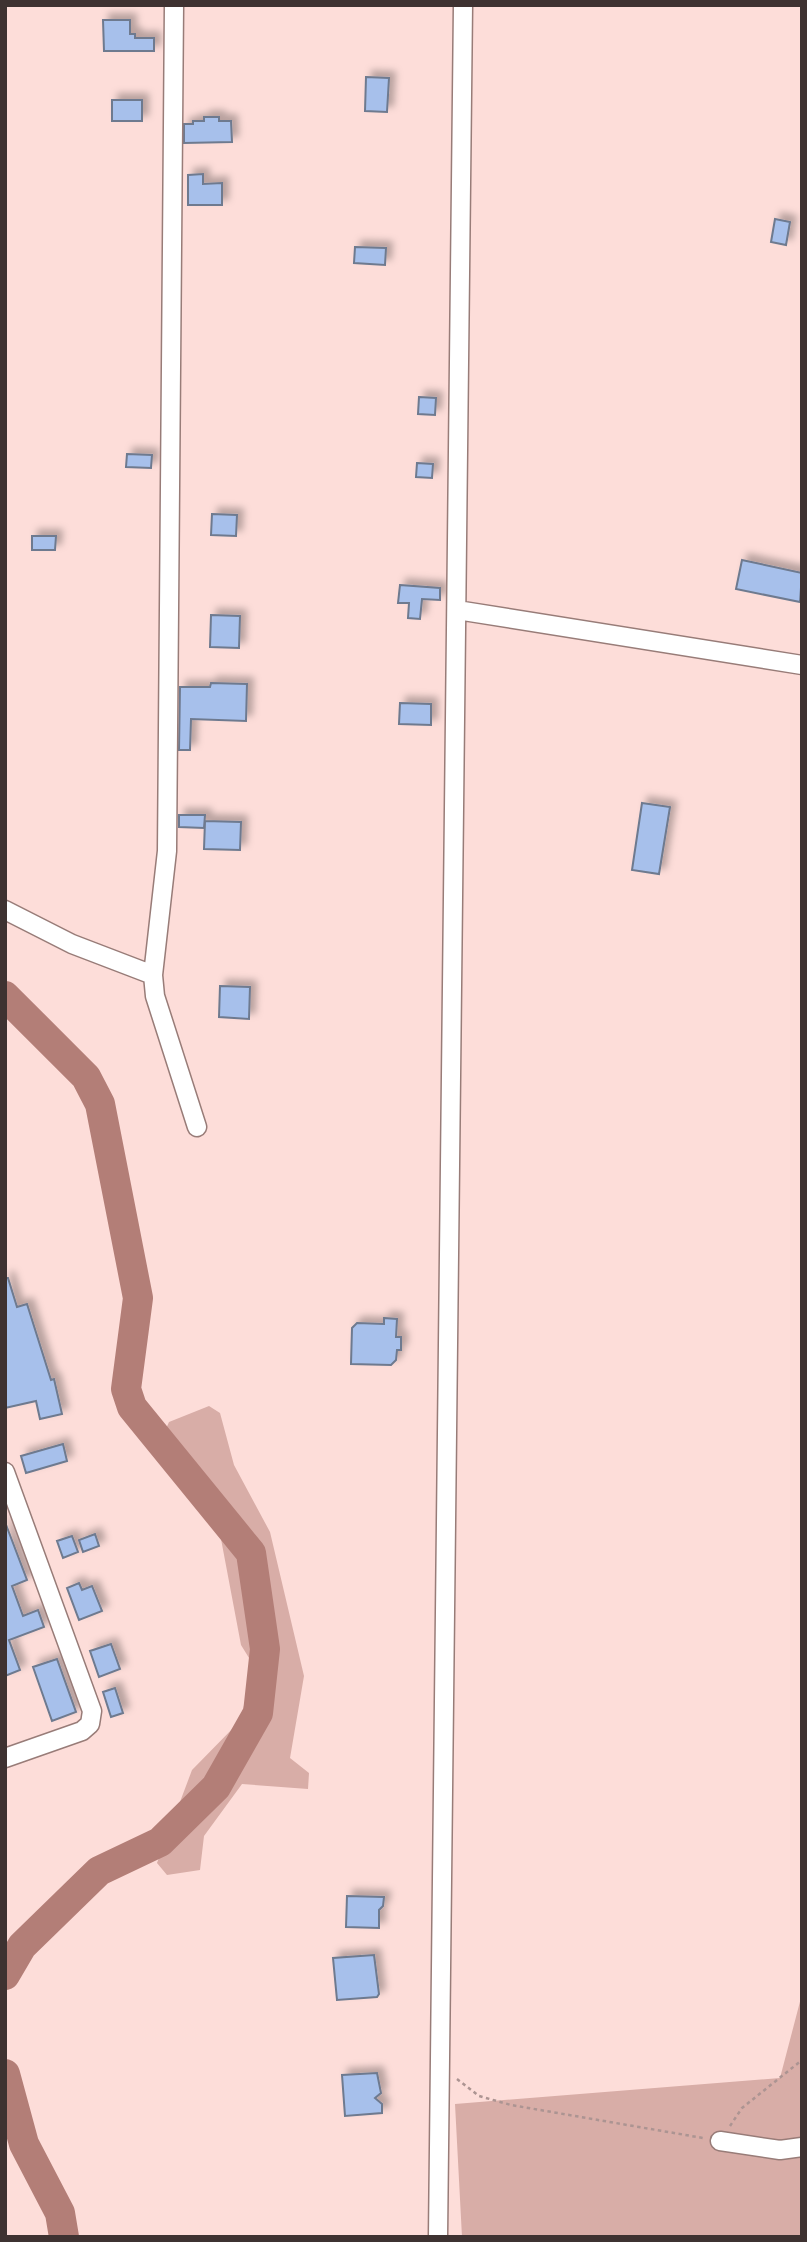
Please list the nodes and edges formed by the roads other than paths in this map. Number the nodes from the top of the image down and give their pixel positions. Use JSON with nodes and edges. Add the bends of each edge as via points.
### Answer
{"nodes":[{"id":1,"x":174,"y":5,"type":"edge"},
{"id":2,"x":463,"y":5,"type":"edge"},
{"id":3,"x":457,"y":610,"type":"junction"},
{"id":4,"x":802,"y":664,"type":"edge"},
{"id":5,"x":5,"y":910,"type":"edge"},
{"id":6,"x":153,"y":975,"type":"junction"},
{"id":7,"x":197,"y":1127,"type":"dead end"},
{"id":8,"x":5,"y":1472,"type":"edge"},
{"id":9,"x":5,"y":1758,"type":"edge"},
{"id":10,"x":720,"y":2141,"type":"road end"},
{"id":11,"x":802,"y":2147,"type":"edge"},
{"id":12,"x":438,"y":2237,"type":"edge"}],
"edges":[{"from":1,"to":6,"type":"street","via":[[167,851]]},
{"from":2,"to":3,"type":"street"},
{"from":3,"to":4,"type":"street"},
{"from":3,"to":12,"type":"street"},
{"from":5,"to":6,"type":"street","via":[[72,944]]},
{"from":6,"to":7,"type":"street","via":[[155,996]]},
{"from":8,"to":9,"type":"street","via":[[92,1711],[90,1724],[82,1731]]},
{"from":10,"to":11,"type":"street","via":[[780,2150]]}]}
